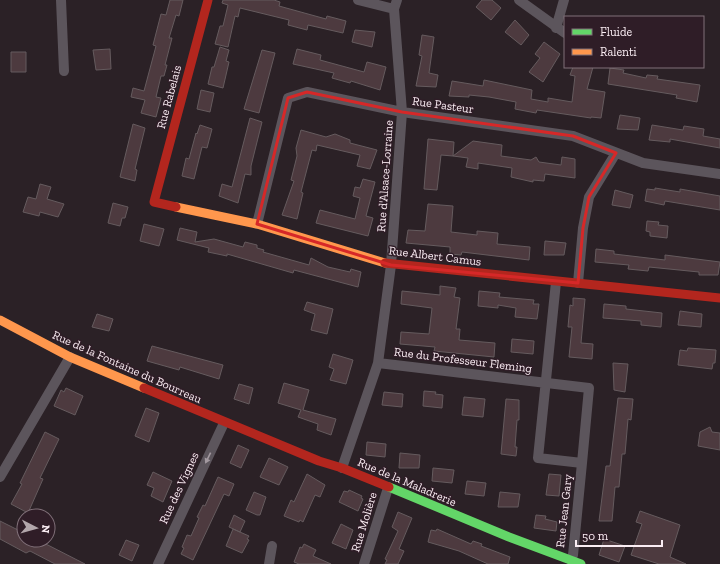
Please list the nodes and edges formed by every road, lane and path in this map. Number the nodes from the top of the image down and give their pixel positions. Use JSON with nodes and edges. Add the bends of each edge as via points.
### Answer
{"nodes":[{"id":1,"x":61,"y":0,"type":"edge"},
{"id":2,"x":208,"y":0,"type":"edge"},
{"id":3,"x":358,"y":0,"type":"edge"},
{"id":4,"x":519,"y":0,"type":"edge"},
{"id":5,"x":564,"y":0,"type":"edge"},
{"id":6,"x":396,"y":4,"type":"edge"},
{"id":7,"x":561,"y":30,"type":"edge"},
{"id":8,"x":64,"y":71,"type":"dead end"},
{"id":9,"x":402,"y":112,"type":"junction"},
{"id":10,"x":616,"y":153,"type":"junction"},
{"id":11,"x":720,"y":174,"type":"edge"},
{"id":12,"x":154,"y":202,"type":"joint"},
{"id":13,"x":257,"y":224,"type":"junction"},
{"id":14,"x":392,"y":264,"type":"junction"},
{"id":15,"x":556,"y":282,"type":"junction"},
{"id":16,"x":578,"y":283,"type":"junction"},
{"id":17,"x":720,"y":298,"type":"edge"},
{"id":18,"x":0,"y":320,"type":"edge"},
{"id":19,"x":70,"y":357,"type":"junction"},
{"id":20,"x":378,"y":363,"type":"junction"},
{"id":21,"x":546,"y":383,"type":"junction"},
{"id":22,"x":224,"y":423,"type":"junction"},
{"id":23,"x":582,"y":463,"type":"junction"},
{"id":24,"x":342,"y":468,"type":"junction"},
{"id":25,"x":0,"y":477,"type":"edge"},
{"id":26,"x":388,"y":488,"type":"junction"},
{"id":27,"x":272,"y":546,"type":"dead end"},
{"id":28,"x":571,"y":560,"type":"junction"},
{"id":29,"x":158,"y":564,"type":"edge"},
{"id":30,"x":269,"y":564,"type":"edge"},
{"id":31,"x":364,"y":564,"type":"edge"},
{"id":32,"x":581,"y":564,"type":"edge"}],
"edges":[{"from":1,"to":8,"type":"street"},
{"from":2,"to":12,"type":"street","name":"Rue Rabelais"},
{"from":3,"to":6,"type":"street"},
{"from":4,"to":7,"type":"street"},
{"from":5,"to":7,"type":"street"},
{"from":6,"to":9,"type":"street","name":"Rue d'Alsace-Lorraine"},
{"from":9,"to":10,"type":"street","name":"Rue Pasteur","via":[[573,136]]},
{"from":9,"to":13,"type":"street","name":"Rue Pasteur","via":[[307,92],[288,98]]},
{"from":9,"to":14,"type":"street","name":"Rue d'Alsace-Lorraine"},
{"from":10,"to":11,"type":"street","name":"Rue Pasteur","via":[[644,164]]},
{"from":10,"to":16,"type":"street","via":[[590,197],[583,228]]},
{"from":12,"to":13,"type":"street","name":"Rue Albert Camus"},
{"from":13,"to":14,"type":"street","name":"Rue Albert Camus"},
{"from":14,"to":15,"type":"street","name":"Rue Albert Camus"},
{"from":14,"to":20,"type":"street","name":"Rue d'Alsace-Lorraine"},
{"from":15,"to":16,"type":"street","name":"Rue Albert Camus"},
{"from":15,"to":21,"type":"street","name":"Rue Jean Gary"},
{"from":16,"to":17,"type":"street","name":"Rue Albert Camus"},
{"from":18,"to":19,"type":"street","name":"Rue de la Fontaine du Bourreau"},
{"from":19,"to":22,"type":"street","name":"Rue de la Fontaine du Bourreau"},
{"from":19,"to":25,"type":"street"},
{"from":20,"to":21,"type":"street","name":"Rue du Professeur Fleming"},
{"from":20,"to":24,"type":"street","name":"Rue d'Alsace-Lorraine"},
{"from":21,"to":23,"type":"street","name":"Rue Jean Gary","via":[[589,388]]},
{"from":21,"to":23,"type":"street","name":"Rue Jean Gary","via":[[538,458]]},
{"from":22,"to":24,"type":"street","name":"Rue de la Maladrerie"},
{"from":22,"to":29,"type":"street","name":"Rue des Vignes","one_way":true},
{"from":23,"to":28,"type":"street","name":"Rue Jean Gary"},
{"from":24,"to":26,"type":"street","name":"Rue de la Maladrerie"},
{"from":26,"to":28,"type":"street","name":"Rue de la Maladrerie"},
{"from":26,"to":31,"type":"street","name":"Rue Molière"},
{"from":27,"to":30,"type":"street"},
{"from":28,"to":32,"type":"street","name":"Rue de la Maladrerie"}]}
